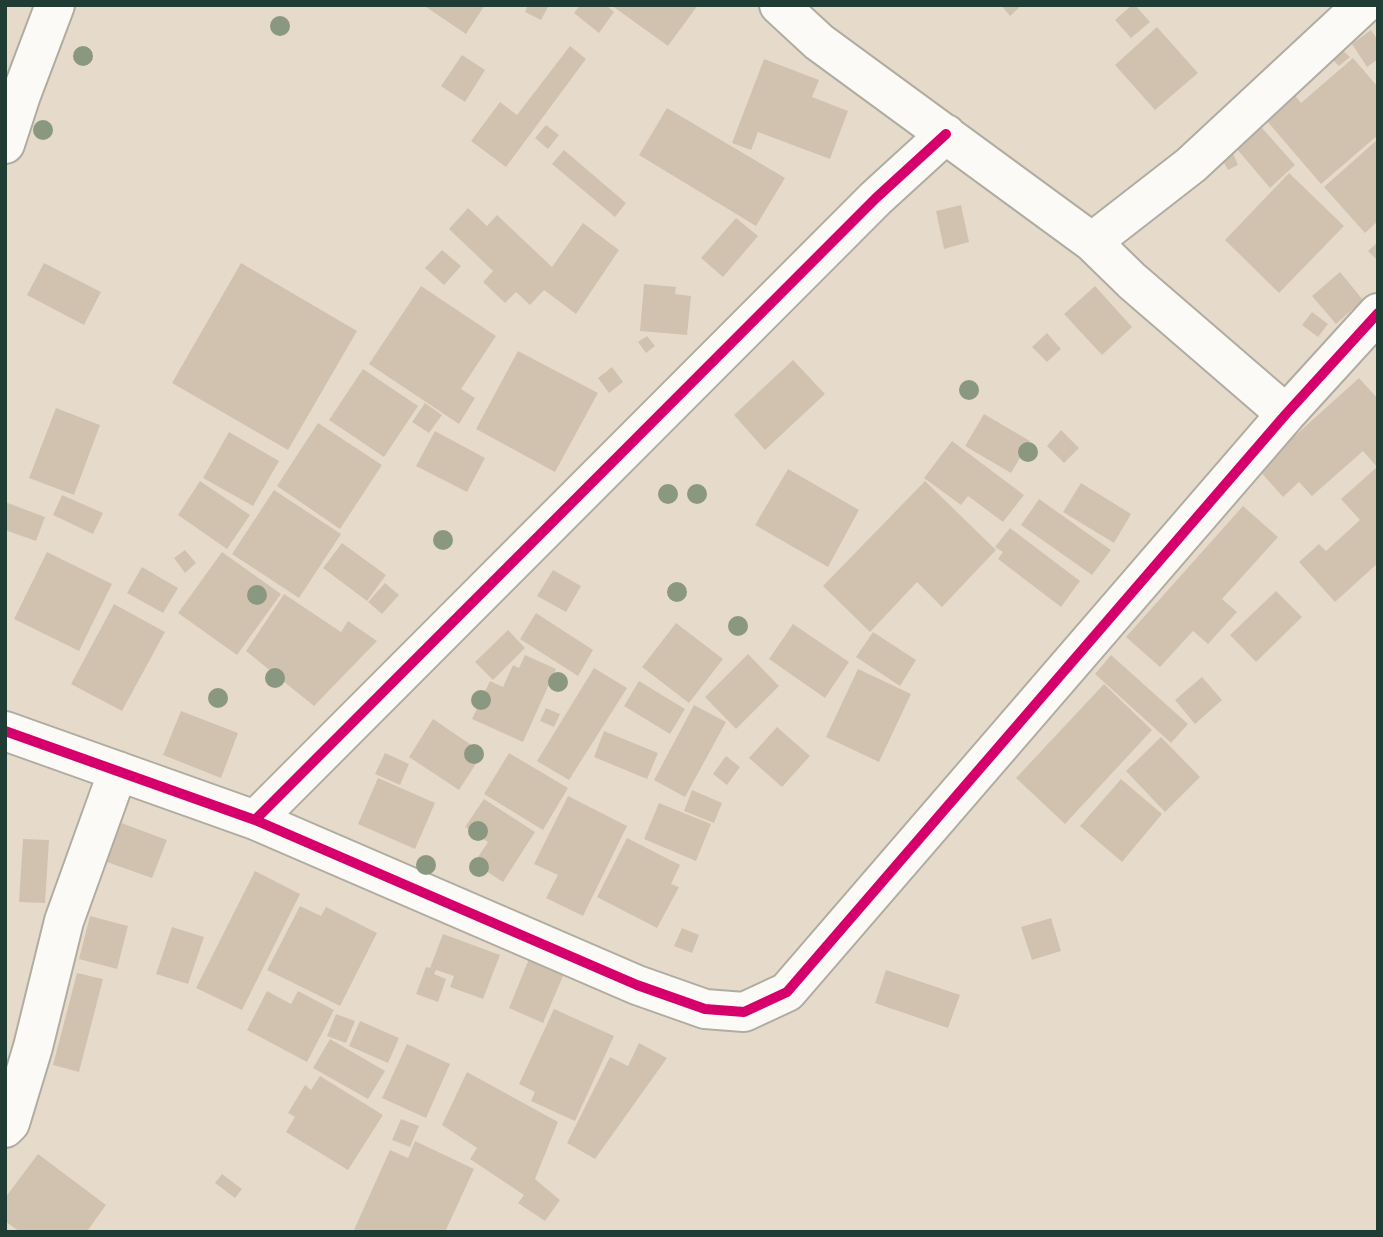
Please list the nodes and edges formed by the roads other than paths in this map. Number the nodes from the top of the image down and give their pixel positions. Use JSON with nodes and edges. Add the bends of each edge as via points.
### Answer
{"nodes":[{"id":1,"x":55,"y":5,"type":"edge"},
{"id":2,"x":779,"y":5,"type":"edge"},
{"id":3,"x":1363,"y":5,"type":"edge"},
{"id":4,"x":13,"y":86,"type":"edge"},
{"id":5,"x":946,"y":134,"type":"junction"},
{"id":6,"x":5,"y":144,"type":"edge"},
{"id":7,"x":1092,"y":242,"type":"junction"},
{"id":8,"x":1378,"y":313,"type":"edge"},
{"id":9,"x":1286,"y":414,"type":"junction"},
{"id":10,"x":5,"y":731,"type":"edge"},
{"id":11,"x":118,"y":771,"type":"junction"},
{"id":12,"x":256,"y":820,"type":"junction"},
{"id":13,"x":5,"y":1128,"type":"edge"}],
"edges":[{"from":1,"to":4,"type":"street"},
{"from":2,"to":5,"type":"street","via":[[820,42]]},
{"from":3,"to":7,"type":"street","via":[[1191,165]]},
{"from":4,"to":6,"type":"street"},
{"from":5,"to":7,"type":"street"},
{"from":5,"to":12,"type":"street","via":[[876,198]]},
{"from":7,"to":9,"type":"street"},
{"from":8,"to":9,"type":"street"},
{"from":9,"to":12,"type":"street","via":[[787,992],[744,1012],[705,1009],[637,985]]},
{"from":10,"to":11,"type":"street"},
{"from":11,"to":12,"type":"street"},
{"from":11,"to":13,"type":"street","via":[[64,920],[33,1047]]}]}
